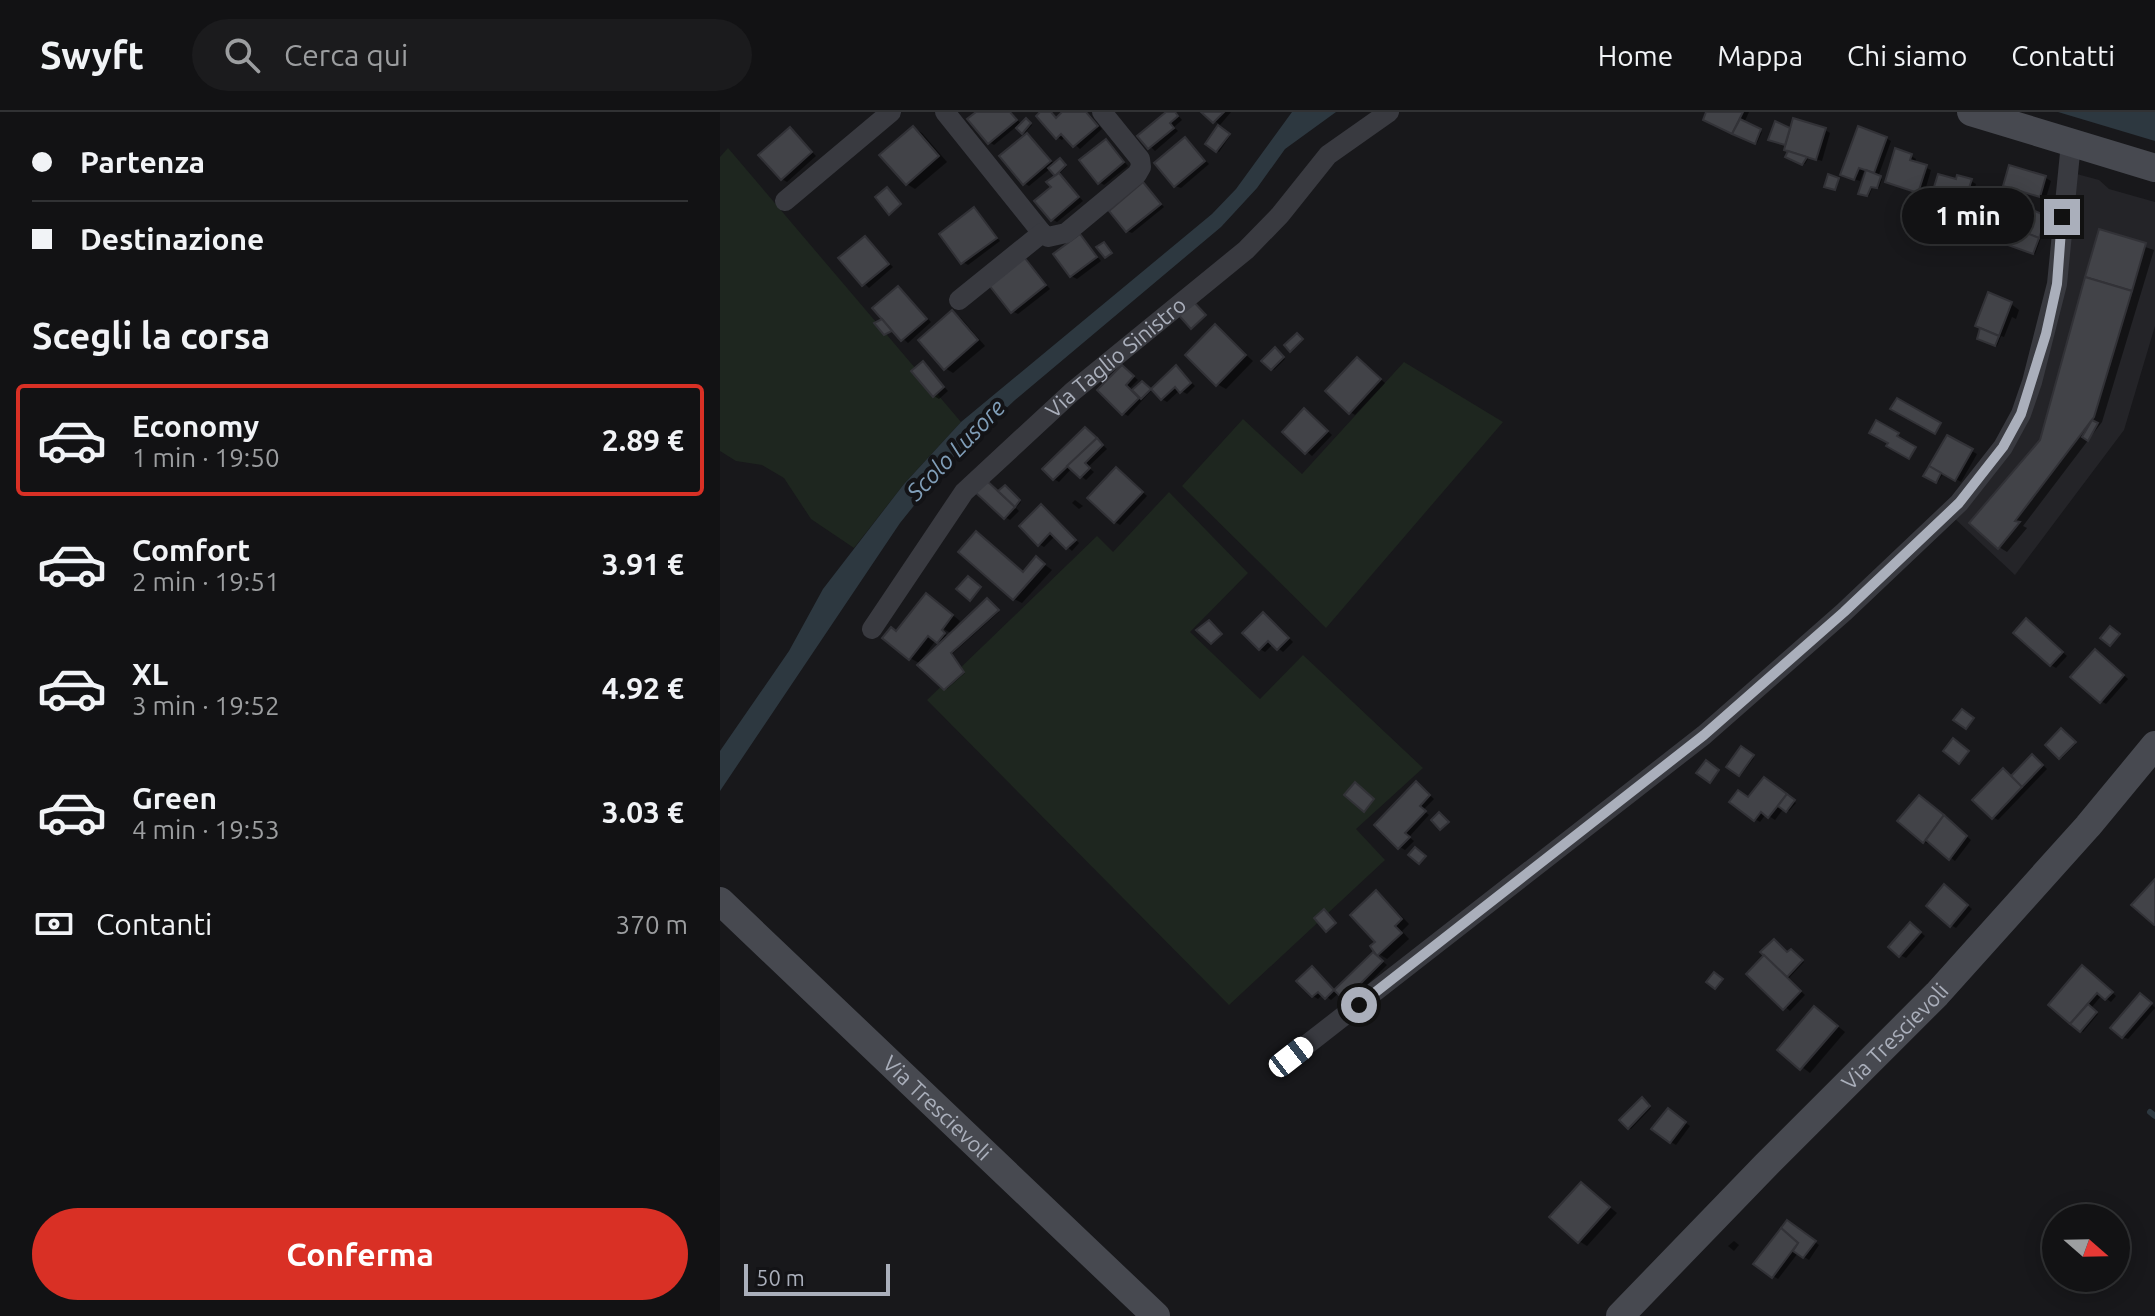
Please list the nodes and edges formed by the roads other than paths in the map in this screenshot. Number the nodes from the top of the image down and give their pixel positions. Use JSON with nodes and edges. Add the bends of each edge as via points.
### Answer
{"nodes":[{"id":1,"x":891,"y":112,"type":"edge"},
{"id":2,"x":945,"y":112,"type":"edge"},
{"id":3,"x":1102,"y":112,"type":"edge"},
{"id":4,"x":1389,"y":112,"type":"edge"},
{"id":5,"x":1971,"y":112,"type":"edge"},
{"id":6,"x":2071,"y":143,"type":"junction"},
{"id":7,"x":2155,"y":168,"type":"edge"},
{"id":8,"x":785,"y":201,"type":"dead end"},
{"id":9,"x":1042,"y":233,"type":"junction"},
{"id":10,"x":959,"y":300,"type":"dead end"},
{"id":11,"x":872,"y":629,"type":"dead end"},
{"id":12,"x":2155,"y":745,"type":"edge"},
{"id":13,"x":720,"y":901,"type":"edge"},
{"id":14,"x":1291,"y":1057,"type":"dead end"},
{"id":15,"x":1156,"y":1316,"type":"edge"},
{"id":16,"x":1620,"y":1316,"type":"edge"}],
"edges":[{"from":1,"to":8,"type":"street"},
{"from":2,"to":9,"type":"street"},
{"from":3,"to":9,"type":"street","via":[[1141,167],[1066,233]]},
{"from":4,"to":11,"type":"street","name":"Via Taglio Sinistro","via":[[1328,155],[1246,250],[1072,392],[964,492]]},
{"from":5,"to":6,"type":"main road"},
{"from":6,"to":7,"type":"main road"},
{"from":6,"to":14,"type":"street","via":[[2057,284],[2032,382],[2003,447],[1959,503],[1704,735]]},
{"from":9,"to":10,"type":"street"},
{"from":12,"to":16,"type":"main road","name":"Via Trescievoli","via":[[1947,984]]},
{"from":13,"to":15,"type":"main road","name":"Via Trescievoli"}]}
